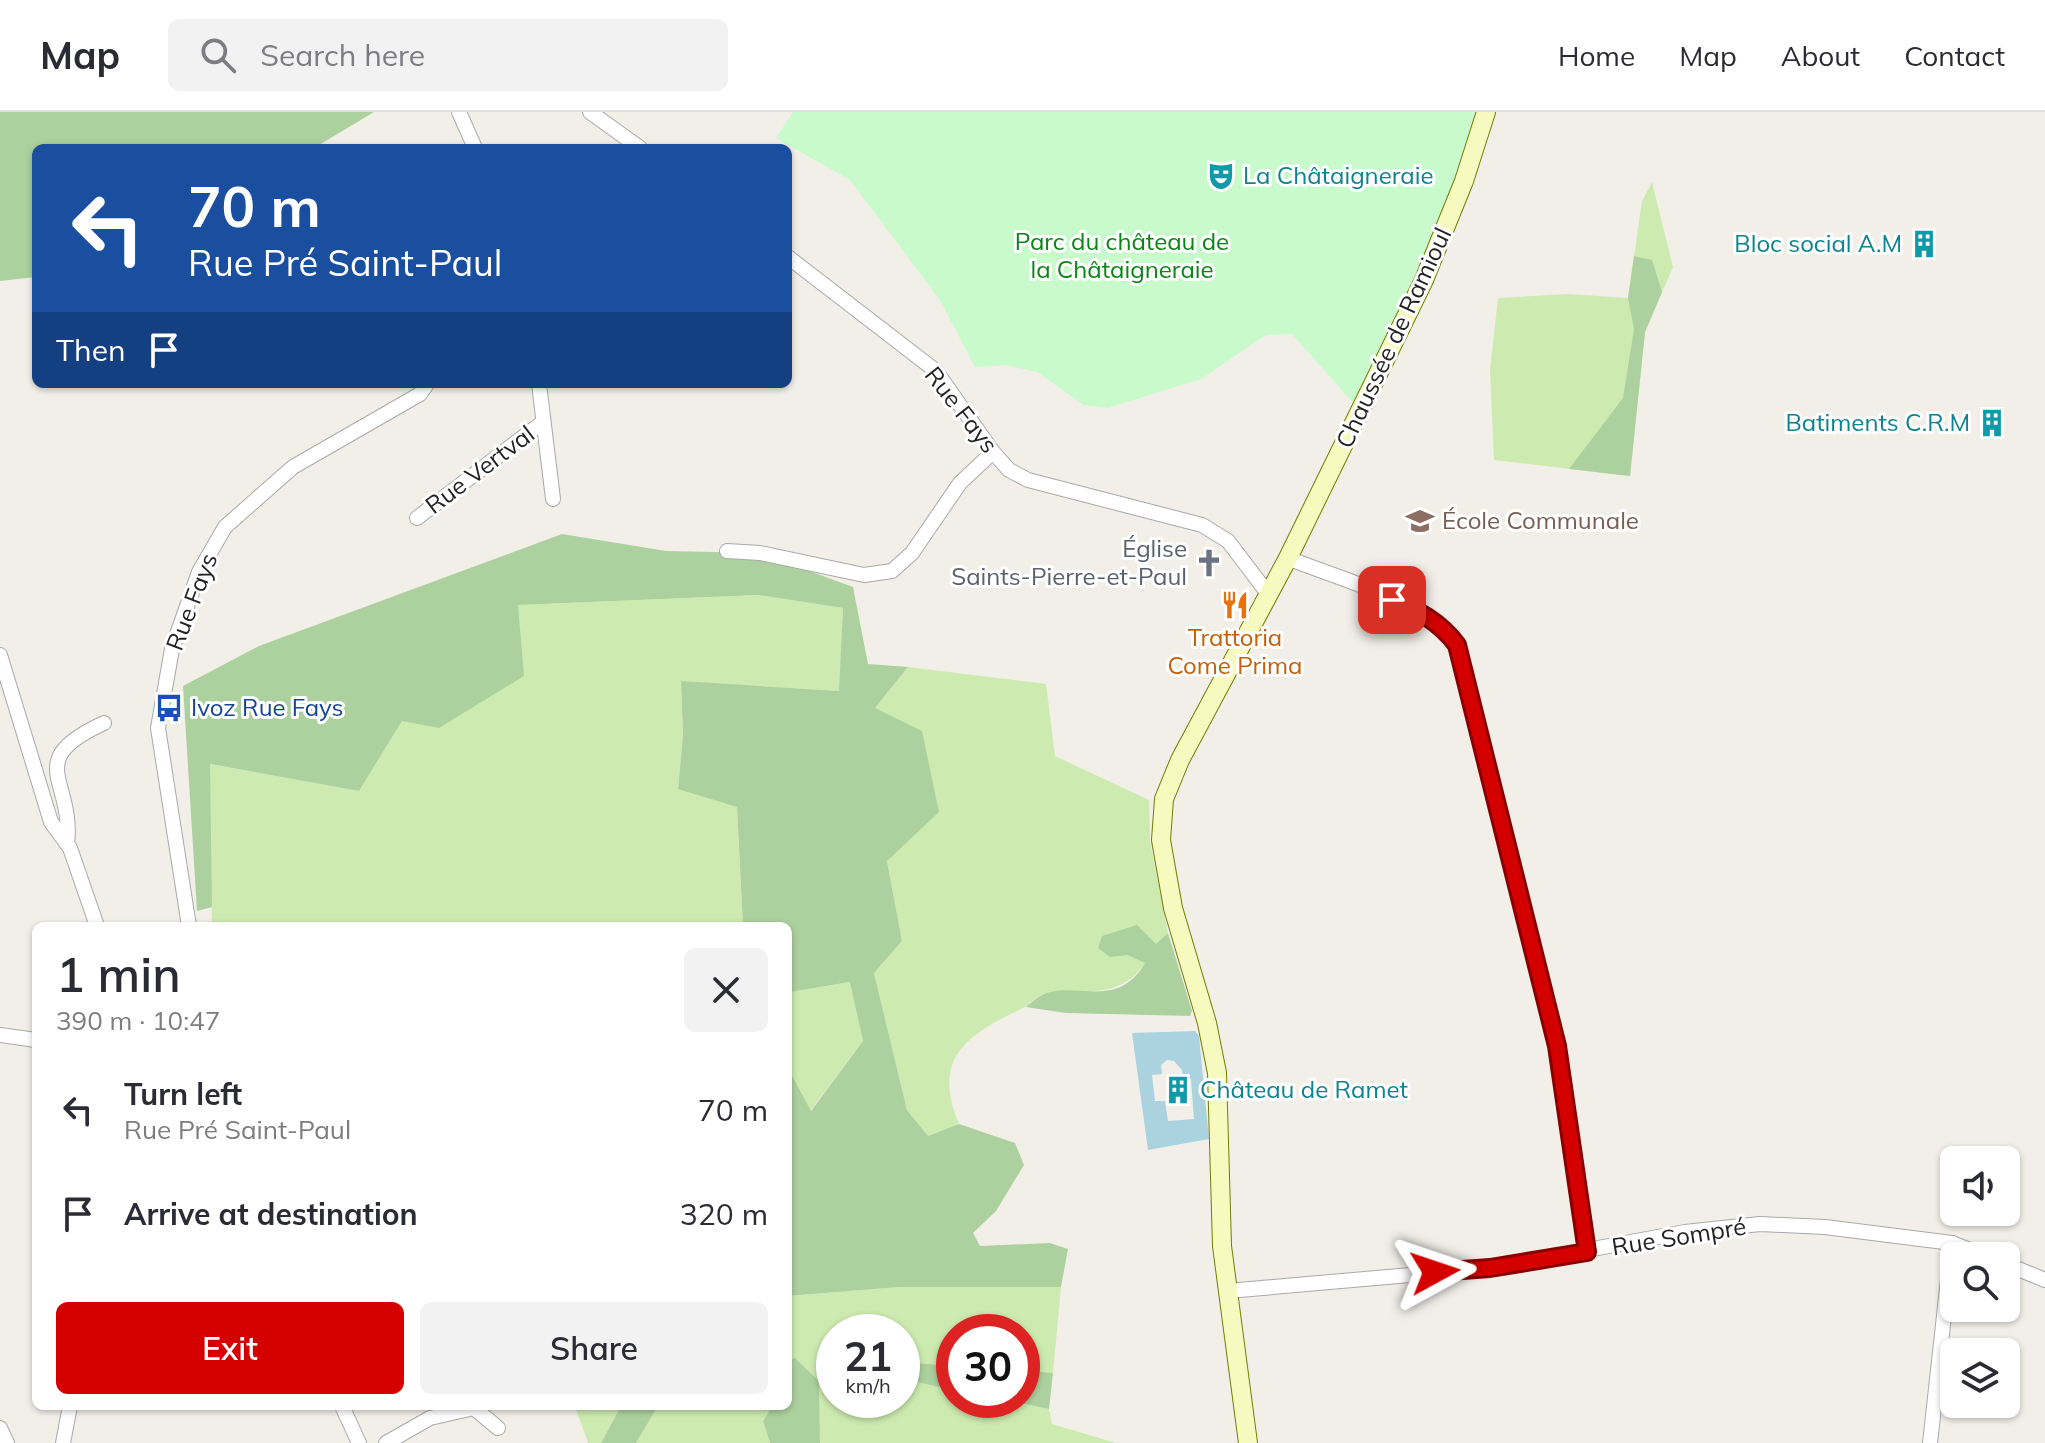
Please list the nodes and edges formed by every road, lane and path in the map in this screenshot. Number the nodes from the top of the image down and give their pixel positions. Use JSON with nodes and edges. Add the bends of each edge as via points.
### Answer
{"nodes":[{"id":1,"x":459,"y":112,"type":"edge"},
{"id":2,"x":590,"y":112,"type":"edge"},
{"id":3,"x":1486,"y":112,"type":"edge"},
{"id":4,"x":473,"y":144,"type":"edge"},
{"id":5,"x":634,"y":144,"type":"edge"},
{"id":6,"x":792,"y":260,"type":"edge"},
{"id":7,"x":424,"y":388,"type":"edge"},
{"id":8,"x":539,"y":388,"type":"edge"},
{"id":9,"x":543,"y":422,"type":"junction"},
{"id":10,"x":993,"y":452,"type":"junction"},
{"id":11,"x":553,"y":499,"type":"dead end"},
{"id":12,"x":417,"y":518,"type":"dead end"},
{"id":13,"x":727,"y":551,"type":"dead end"},
{"id":14,"x":1288,"y":558,"type":"junction"},
{"id":15,"x":1269,"y":595,"type":"junction"},
{"id":16,"x":0,"y":655,"type":"edge"},
{"id":17,"x":104,"y":723,"type":"dead end"},
{"id":18,"x":67,"y":844,"type":"junction"},
{"id":19,"x":96,"y":922,"type":"edge"},
{"id":20,"x":188,"y":922,"type":"edge"},
{"id":21,"x":0,"y":1035,"type":"edge"},
{"id":22,"x":32,"y":1039,"type":"edge"},
{"id":23,"x":1944,"y":1242,"type":"edge"},
{"id":24,"x":1585,"y":1252,"type":"junction"},
{"id":25,"x":2020,"y":1270,"type":"edge"},
{"id":26,"x":2045,"y":1280,"type":"edge"},
{"id":27,"x":1228,"y":1291,"type":"junction"},
{"id":28,"x":1943,"y":1322,"type":"edge"},
{"id":29,"x":69,"y":1410,"type":"edge"},
{"id":30,"x":344,"y":1410,"type":"edge"},
{"id":31,"x":465,"y":1410,"type":"edge"},
{"id":32,"x":476,"y":1410,"type":"edge"},
{"id":33,"x":0,"y":1428,"type":"edge"},
{"id":34,"x":498,"y":1428,"type":"dead end"},
{"id":35,"x":7,"y":1443,"type":"edge"},
{"id":36,"x":63,"y":1443,"type":"edge"},
{"id":37,"x":359,"y":1443,"type":"edge"},
{"id":38,"x":386,"y":1443,"type":"edge"},
{"id":39,"x":1248,"y":1443,"type":"edge"},
{"id":40,"x":1930,"y":1443,"type":"edge"}],
"edges":[{"from":1,"to":4,"type":"street"},
{"from":2,"to":5,"type":"street"},
{"from":3,"to":14,"type":"main road","name":"Chaussée de Ramioul","via":[[1429,268]]},
{"from":6,"to":10,"type":"street","name":"Rue Fays","via":[[936,371]]},
{"from":7,"to":20,"type":"street","name":"Rue Fays","via":[[293,467],[225,527],[199,572],[172,649],[158,728]]},
{"from":8,"to":9,"type":"street"},
{"from":9,"to":11,"type":"street"},
{"from":9,"to":12,"type":"street","name":"Rue Vertval"},
{"from":10,"to":13,"type":"street","via":[[960,483],[912,553],[892,571],[864,575]]},
{"from":10,"to":15,"type":"street","name":"Rue Fays","via":[[1009,470],[1028,480],[1202,525],[1228,541]]},
{"from":14,"to":15,"type":"main road","name":"Chaussée de Ramioul"},
{"from":14,"to":24,"type":"street","via":[[1418,610],[1457,645],[1557,1046]]},
{"from":15,"to":27,"type":"main road","name":"Chaussée de Ramioul","via":[[1169,783],[1160,824],[1173,908],[1217,1073]]},
{"from":16,"to":18,"type":"street","via":[[51,822]]},
{"from":17,"to":18,"type":"street","via":[[60,749],[55,769],[69,831]]},
{"from":18,"to":19,"type":"street"},
{"from":21,"to":22,"type":"street"},
{"from":23,"to":24,"type":"street","name":"Rue Sompré","via":[[1760,1224]]},
{"from":24,"to":27,"type":"street","name":"Rue Sompré","via":[[1490,1268]]},
{"from":25,"to":26,"type":"street"},
{"from":27,"to":39,"type":"main road","name":"Chaussée de Ramioul"},
{"from":28,"to":40,"type":"street"},
{"from":29,"to":36,"type":"street"},
{"from":30,"to":37,"type":"street"},
{"from":31,"to":38,"type":"street","via":[[430,1418]]},
{"from":32,"to":34,"type":"street"},
{"from":33,"to":35,"type":"street"}]}
